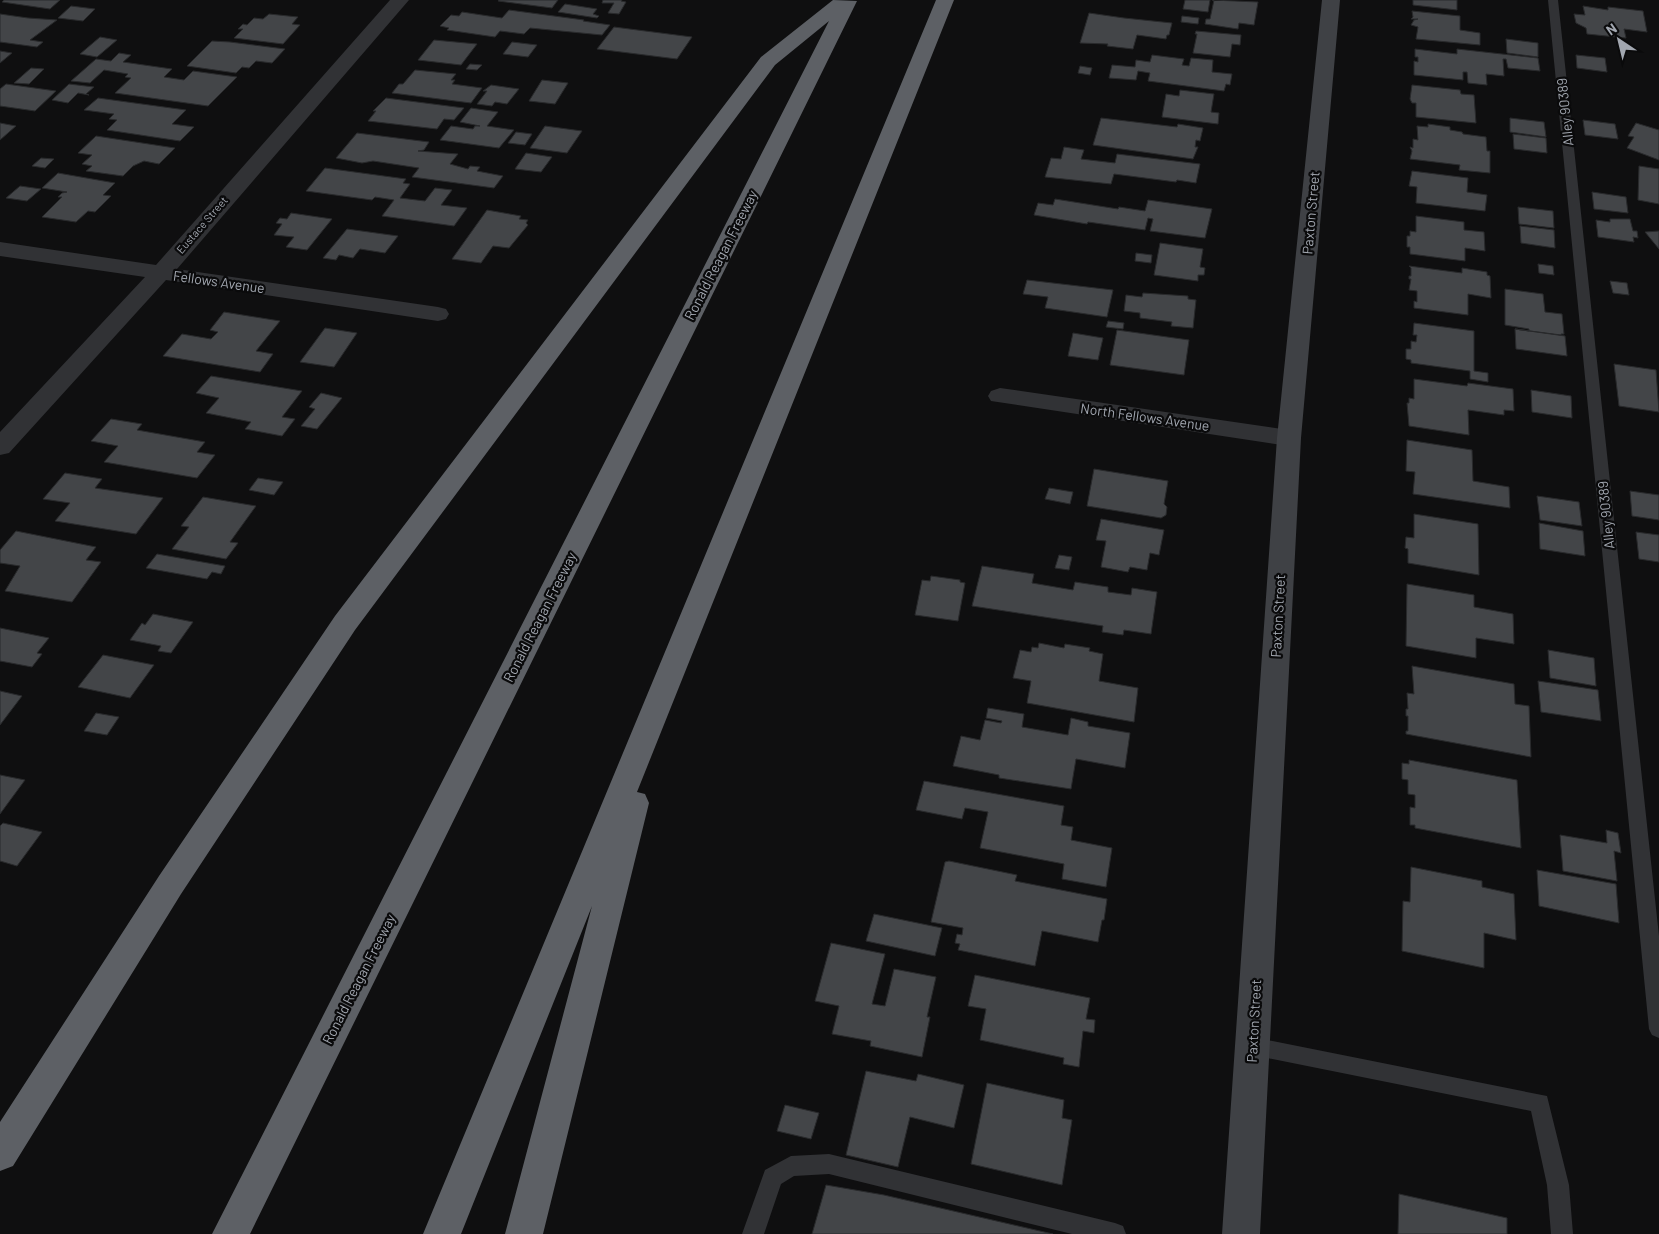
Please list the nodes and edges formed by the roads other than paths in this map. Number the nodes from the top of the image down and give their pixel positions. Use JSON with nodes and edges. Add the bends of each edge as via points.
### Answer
{"nodes":[{"id":1,"x":400,"y":0,"type":"edge"},
{"id":2,"x":844,"y":0,"type":"edge"},
{"id":3,"x":848,"y":0,"type":"edge"},
{"id":4,"x":945,"y":0,"type":"edge"},
{"id":5,"x":1331,"y":0,"type":"edge"},
{"id":6,"x":1553,"y":0,"type":"edge"},
{"id":7,"x":0,"y":249,"type":"edge"},
{"id":8,"x":160,"y":274,"type":"junction"},
{"id":9,"x":438,"y":314,"type":"dead end"},
{"id":10,"x":1000,"y":396,"type":"dead end"},
{"id":11,"x":1289,"y":438,"type":"junction"},
{"id":12,"x":0,"y":447,"type":"edge"},
{"id":13,"x":659,"y":704,"type":"junction"},
{"id":14,"x":1659,"y":1030,"type":"edge"},
{"id":15,"x":1252,"y":1046,"type":"junction"},
{"id":16,"x":0,"y":1154,"type":"edge"},
{"id":17,"x":231,"y":1234,"type":"edge"},
{"id":18,"x":442,"y":1234,"type":"edge"},
{"id":19,"x":524,"y":1234,"type":"edge"},
{"id":20,"x":753,"y":1234,"type":"edge"},
{"id":21,"x":1115,"y":1234,"type":"edge"},
{"id":22,"x":1241,"y":1234,"type":"edge"},
{"id":23,"x":1562,"y":1234,"type":"edge"}],
"edges":[{"from":1,"to":8,"type":"street","name":"Eustace Street"},
{"from":2,"to":16,"type":"highway","via":[[768,61],[345,623],[170,885]]},
{"from":3,"to":17,"type":"highway","name":"Ronald Reagan Freeway"},
{"from":4,"to":13,"type":"highway"},
{"from":5,"to":11,"type":"street","name":"Paxton Street"},
{"from":6,"to":14,"type":"lane","name":"Alley 90389"},
{"from":7,"to":8,"type":"street","name":"Fellows Avenue"},
{"from":8,"to":9,"type":"street","name":"Fellows Avenue"},
{"from":8,"to":12,"type":"street","name":"Eustace Street"},
{"from":10,"to":11,"type":"street","name":"North Fellows Avenue"},
{"from":11,"to":15,"type":"street","name":"Paxton Street"},
{"from":13,"to":18,"type":"highway"},
{"from":13,"to":19,"type":"highway"},
{"from":15,"to":22,"type":"street","name":"Paxton Street"},
{"from":15,"to":23,"type":"lane","via":[[1540,1103],[1558,1185]]},
{"from":20,"to":21,"type":"lane","via":[[773,1177],[790,1166],[829,1164]]}]}
